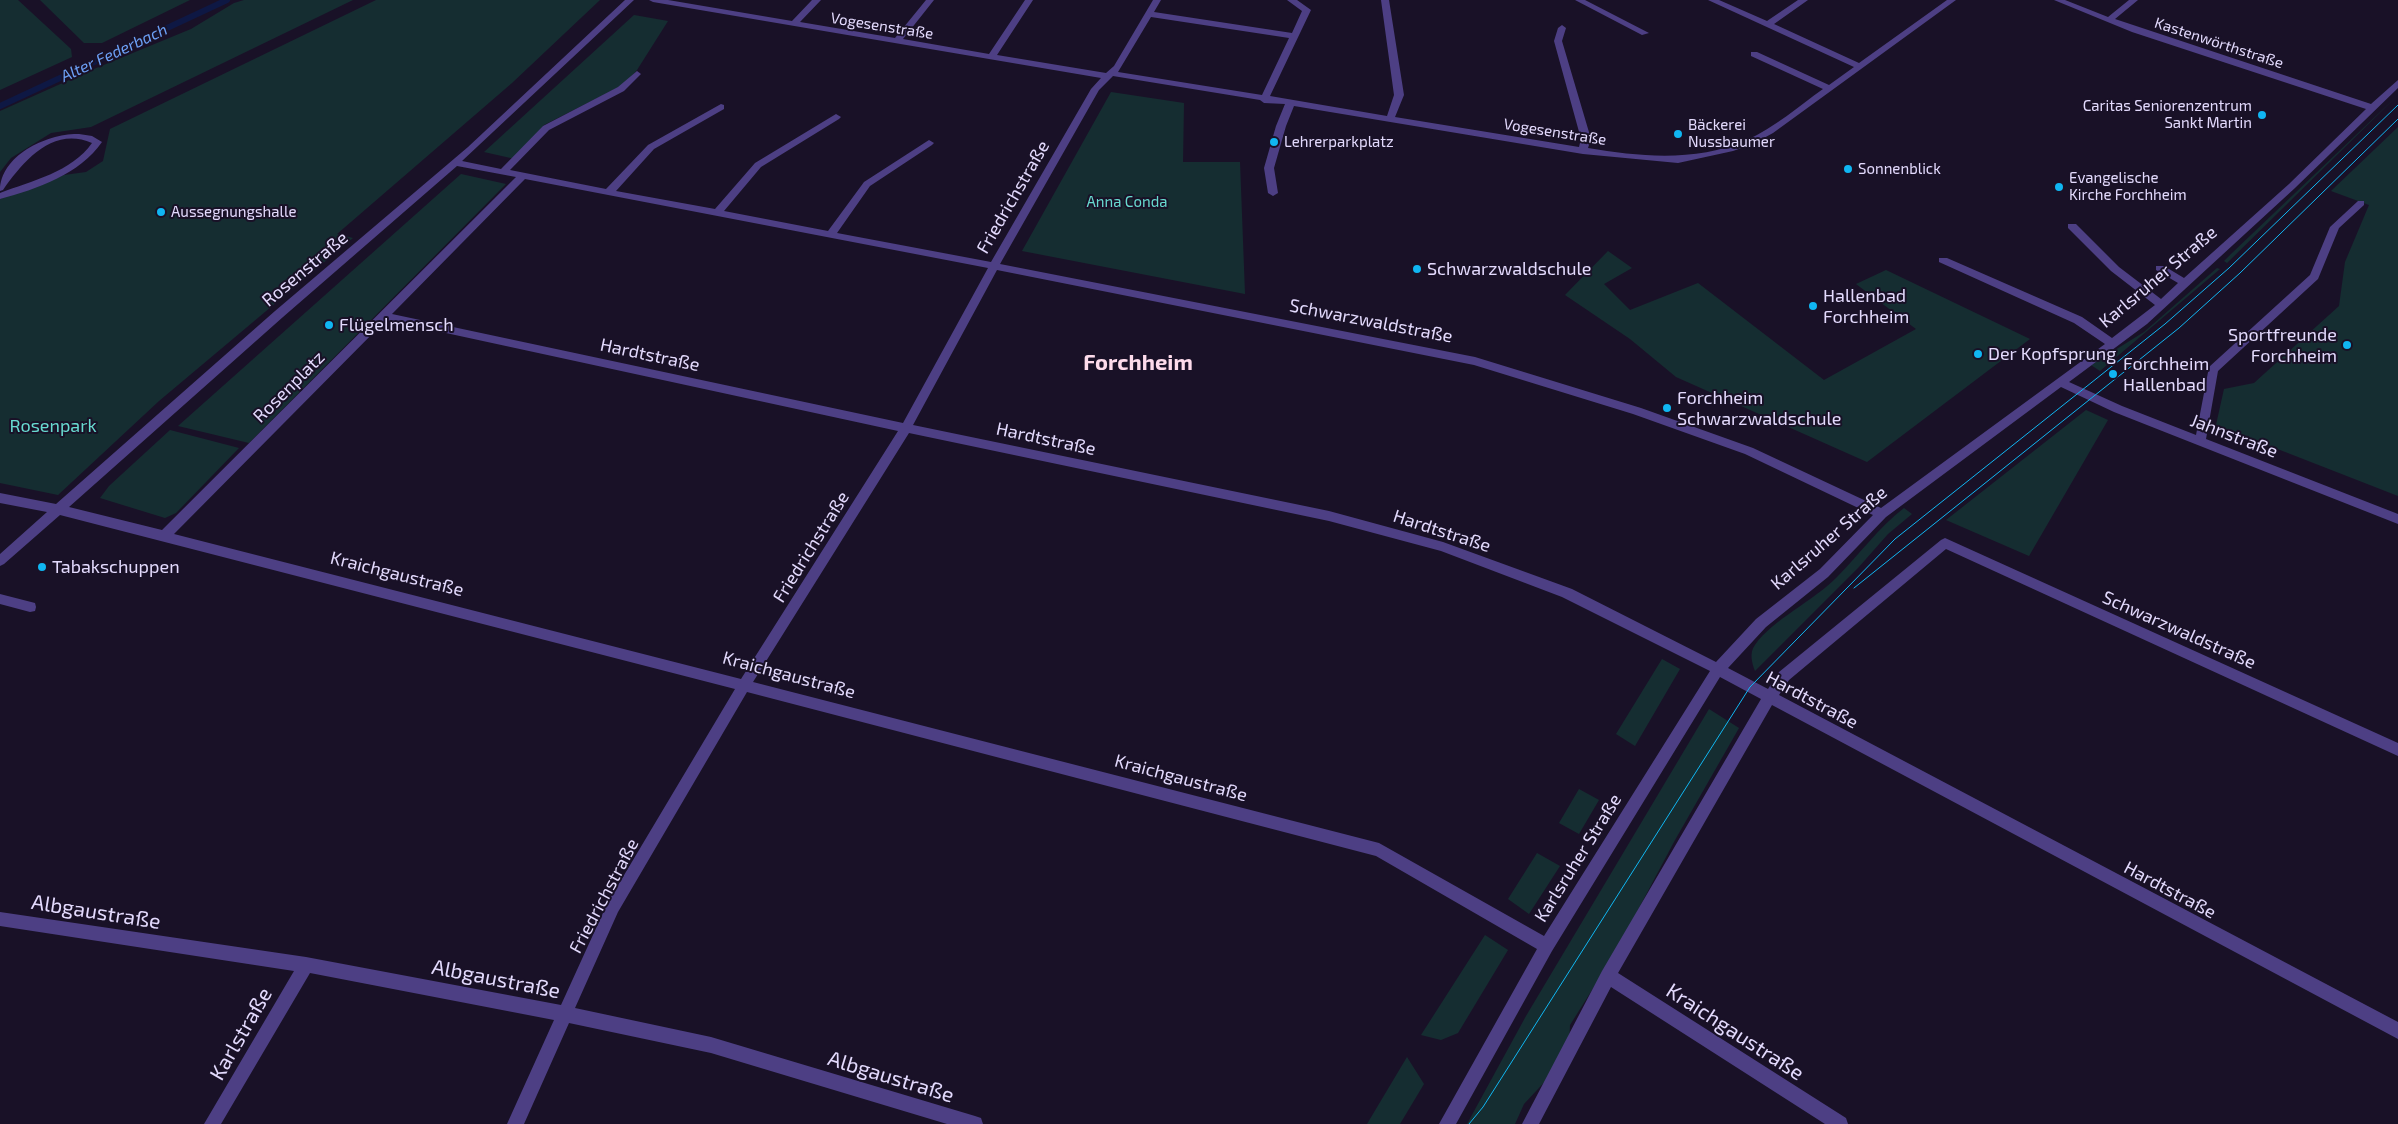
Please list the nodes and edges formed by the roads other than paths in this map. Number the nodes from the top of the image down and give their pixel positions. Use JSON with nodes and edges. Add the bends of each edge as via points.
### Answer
{"nodes":[{"id":1,"x":630,"y":0,"type":"edge"},
{"id":2,"x":653,"y":0,"type":"edge"},
{"id":3,"x":817,"y":0,"type":"edge"},
{"id":4,"x":930,"y":0,"type":"edge"},
{"id":5,"x":1029,"y":0,"type":"edge"},
{"id":6,"x":1157,"y":0,"type":"edge"},
{"id":7,"x":1291,"y":0,"type":"edge"},
{"id":8,"x":1385,"y":0,"type":"edge"},
{"id":9,"x":1579,"y":0,"type":"edge"},
{"id":10,"x":1712,"y":0,"type":"edge"},
{"id":11,"x":1804,"y":0,"type":"edge"},
{"id":12,"x":1952,"y":0,"type":"edge"},
{"id":13,"x":2058,"y":0,"type":"edge"},
{"id":14,"x":2134,"y":0,"type":"edge"},
{"id":15,"x":1149,"y":14,"type":"junction"},
{"id":16,"x":2109,"y":20,"type":"junction"},
{"id":17,"x":793,"y":25,"type":"junction"},
{"id":18,"x":1767,"y":25,"type":"junction"},
{"id":19,"x":1562,"y":28,"type":"dead end"},
{"id":20,"x":1645,"y":33,"type":"dead end"},
{"id":21,"x":1293,"y":36,"type":"junction"},
{"id":22,"x":896,"y":42,"type":"junction"},
{"id":23,"x":1754,"y":54,"type":"dead end"},
{"id":24,"x":991,"y":57,"type":"junction"},
{"id":25,"x":1860,"y":66,"type":"junction"},
{"id":26,"x":637,"y":74,"type":"dead end"},
{"id":27,"x":1108,"y":75,"type":"junction"},
{"id":28,"x":2398,"y":83,"type":"edge"},
{"id":29,"x":1830,"y":88,"type":"junction"},
{"id":30,"x":1264,"y":100,"type":"junction"},
{"id":31,"x":1290,"y":104,"type":"junction"},
{"id":32,"x":721,"y":107,"type":"dead end"},
{"id":33,"x":2373,"y":108,"type":"junction"},
{"id":34,"x":836,"y":116,"type":"dead end"},
{"id":35,"x":1390,"y":119,"type":"junction"},
{"id":36,"x":929,"y":143,"type":"dead end"},
{"id":37,"x":1583,"y":151,"type":"junction"},
{"id":38,"x":84,"y":159,"type":"junction"},
{"id":39,"x":456,"y":163,"type":"junction"},
{"id":40,"x":94,"y":166,"type":"dead end"},
{"id":41,"x":502,"y":173,"type":"junction"},
{"id":42,"x":522,"y":177,"type":"junction"},
{"id":43,"x":0,"y":188,"type":"edge"},
{"id":44,"x":608,"y":193,"type":"junction"},
{"id":45,"x":1273,"y":193,"type":"dead end"},
{"id":46,"x":0,"y":196,"type":"edge"},
{"id":47,"x":2361,"y":203,"type":"dead end"},
{"id":48,"x":717,"y":213,"type":"junction"},
{"id":49,"x":2072,"y":226,"type":"dead end"},
{"id":50,"x":831,"y":234,"type":"junction"},
{"id":51,"x":1943,"y":260,"type":"dead end"},
{"id":52,"x":994,"y":266,"type":"junction"},
{"id":53,"x":2160,"y":268,"type":"dead end"},
{"id":54,"x":2185,"y":283,"type":"junction"},
{"id":55,"x":2161,"y":304,"type":"junction"},
{"id":56,"x":385,"y":316,"type":"junction"},
{"id":57,"x":2112,"y":343,"type":"junction"},
{"id":58,"x":2060,"y":382,"type":"junction"},
{"id":59,"x":906,"y":428,"type":"junction"},
{"id":60,"x":2200,"y":442,"type":"junction"},
{"id":61,"x":0,"y":498,"type":"edge"},
{"id":62,"x":56,"y":509,"type":"junction"},
{"id":63,"x":1882,"y":514,"type":"junction"},
{"id":64,"x":2398,"y":519,"type":"edge"},
{"id":65,"x":165,"y":536,"type":"junction"},
{"id":66,"x":0,"y":561,"type":"edge"},
{"id":67,"x":0,"y":599,"type":"edge"},
{"id":68,"x":30,"y":607,"type":"dead end"},
{"id":69,"x":1718,"y":669,"type":"junction"},
{"id":70,"x":746,"y":684,"type":"junction"},
{"id":71,"x":1770,"y":698,"type":"junction"},
{"id":72,"x":2398,"y":750,"type":"edge"},
{"id":73,"x":0,"y":919,"type":"edge"},
{"id":74,"x":1547,"y":946,"type":"junction"},
{"id":75,"x":306,"y":965,"type":"junction"},
{"id":76,"x":1608,"y":976,"type":"junction"},
{"id":77,"x":565,"y":1014,"type":"junction"},
{"id":78,"x":2398,"y":1031,"type":"edge"},
{"id":79,"x":212,"y":1124,"type":"edge"},
{"id":80,"x":516,"y":1124,"type":"edge"},
{"id":81,"x":975,"y":1124,"type":"edge"},
{"id":82,"x":1447,"y":1124,"type":"edge"},
{"id":83,"x":1530,"y":1124,"type":"edge"},
{"id":84,"x":1840,"y":1124,"type":"edge"}],
"edges":[{"from":1,"to":39,"type":"street","name":"Rosenstraße"},
{"from":2,"to":17,"type":"street","name":"Vogesenstraße"},
{"from":3,"to":17,"type":"street"},
{"from":4,"to":22,"type":"street"},
{"from":5,"to":24,"type":"street"},
{"from":6,"to":15,"type":"street","name":"Friedrichstraße"},
{"from":7,"to":21,"type":"street","via":[[1307,10]]},
{"from":8,"to":35,"type":"street","via":[[1399,95]]},
{"from":9,"to":20,"type":"street"},
{"from":10,"to":18,"type":"street"},
{"from":11,"to":18,"type":"street"},
{"from":12,"to":25,"type":"street","name":"Vogesenstraße"},
{"from":13,"to":16,"type":"street","name":"Kastenwörthstraße"},
{"from":14,"to":16,"type":"street"},
{"from":15,"to":21,"type":"street"},
{"from":15,"to":27,"type":"street","name":"Friedrichstraße","via":[[1118,68]]},
{"from":16,"to":33,"type":"street","name":"Kastenwörthstraße"},
{"from":17,"to":22,"type":"street","name":"Vogesenstraße"},
{"from":18,"to":25,"type":"street"},
{"from":19,"to":37,"type":"street","via":[[1558,41],[1586,139]]},
{"from":21,"to":30,"type":"street"},
{"from":22,"to":24,"type":"street","name":"Vogesenstraße"},
{"from":23,"to":29,"type":"street"},
{"from":24,"to":27,"type":"street","name":"Vogesenstraße"},
{"from":25,"to":29,"type":"street","name":"Vogesenstraße"},
{"from":26,"to":41,"type":"street","via":[[621,89],[546,128]]},
{"from":27,"to":30,"type":"street","name":"Vogesenstraße"},
{"from":27,"to":52,"type":"street","name":"Friedrichstraße","via":[[1095,89]]},
{"from":28,"to":33,"type":"street","name":"Karlsruher Straße"},
{"from":29,"to":37,"type":"street","name":"Vogesenstraße","via":[[1770,131],[1730,150],[1678,160]]},
{"from":30,"to":31,"type":"street","name":"Vogesenstraße"},
{"from":31,"to":35,"type":"street","name":"Vogesenstraße"},
{"from":31,"to":45,"type":"street","via":[[1269,168]]},
{"from":32,"to":44,"type":"street","via":[[651,147]]},
{"from":33,"to":54,"type":"street","name":"Karlsruher Straße"},
{"from":34,"to":48,"type":"street","via":[[758,165]]},
{"from":35,"to":37,"type":"street","name":"Vogesenstraße"},
{"from":36,"to":50,"type":"street","via":[[866,184]]},
{"from":38,"to":40,"type":"street"},
{"from":38,"to":43,"type":"street","via":[[97,142],[87,136],[55,139],[26,154]]},
{"from":38,"to":46,"type":"street"},
{"from":39,"to":41,"type":"street","name":"Schwarzwaldstraße"},
{"from":39,"to":62,"type":"street","name":"Rosenstraße"},
{"from":41,"to":42,"type":"street","name":"Schwarzwaldstraße"},
{"from":42,"to":44,"type":"street","name":"Schwarzwaldstraße"},
{"from":42,"to":56,"type":"street","name":"Rosenplatz"},
{"from":44,"to":48,"type":"street","name":"Schwarzwaldstraße"},
{"from":47,"to":60,"type":"street","via":[[2335,227],[2314,278],[2213,370]]},
{"from":48,"to":50,"type":"street","name":"Schwarzwaldstraße"},
{"from":49,"to":55,"type":"street","via":[[2115,269]]},
{"from":50,"to":52,"type":"street","name":"Schwarzwaldstraße"},
{"from":51,"to":57,"type":"street","via":[[2078,320]]},
{"from":52,"to":59,"type":"street","name":"Friedrichstraße"},
{"from":52,"to":63,"type":"street","name":"Schwarzwaldstraße","via":[[1475,361],[1638,411],[1749,452]]},
{"from":53,"to":54,"type":"street"},
{"from":54,"to":55,"type":"street","name":"Karlsruher Straße"},
{"from":55,"to":57,"type":"street","name":"Karlsruher Straße"},
{"from":56,"to":59,"type":"street","name":"Hardtstraße"},
{"from":56,"to":65,"type":"street","name":"Rosenplatz"},
{"from":57,"to":58,"type":"street","name":"Karlsruher Straße"},
{"from":58,"to":60,"type":"street","name":"Jahnstraße"},
{"from":58,"to":63,"type":"street","name":"Karlsruher Straße"},
{"from":59,"to":69,"type":"street","name":"Hardtstraße","via":[[1328,516],[1443,547],[1568,593]]},
{"from":59,"to":70,"type":"street","name":"Friedrichstraße"},
{"from":60,"to":64,"type":"street","name":"Jahnstraße"},
{"from":61,"to":62,"type":"street","name":"Kraichgaustraße"},
{"from":62,"to":65,"type":"street","name":"Kraichgaustraße"},
{"from":62,"to":66,"type":"street","name":"Rosenstraße"},
{"from":63,"to":69,"type":"street","name":"Karlsruher Straße","via":[[1824,573],[1761,623]]},
{"from":65,"to":70,"type":"street","name":"Kraichgaustraße"},
{"from":67,"to":68,"type":"street"},
{"from":69,"to":71,"type":"street","name":"Hardtstraße"},
{"from":69,"to":74,"type":"street","name":"Karlsruher Straße"},
{"from":70,"to":74,"type":"street","name":"Kraichgaustraße","via":[[1378,850]]},
{"from":70,"to":77,"type":"street","name":"Friedrichstraße","via":[[614,907]]},
{"from":71,"to":72,"type":"street","name":"Schwarzwaldstraße","via":[[1784,676],[1945,544]]},
{"from":71,"to":76,"type":"street"},
{"from":71,"to":78,"type":"street","name":"Hardtstraße"},
{"from":73,"to":75,"type":"street","name":"Albgaustraße"},
{"from":74,"to":82,"type":"street","name":"Karlsruher Straße"},
{"from":75,"to":77,"type":"street","name":"Albgaustraße"},
{"from":75,"to":79,"type":"street","name":"Karlstraße"},
{"from":76,"to":83,"type":"street"},
{"from":76,"to":84,"type":"street","name":"Kraichgaustraße"},
{"from":77,"to":80,"type":"street","name":"Friedrichstraße"},
{"from":77,"to":81,"type":"street","name":"Albgaustraße","via":[[711,1045]]}]}
